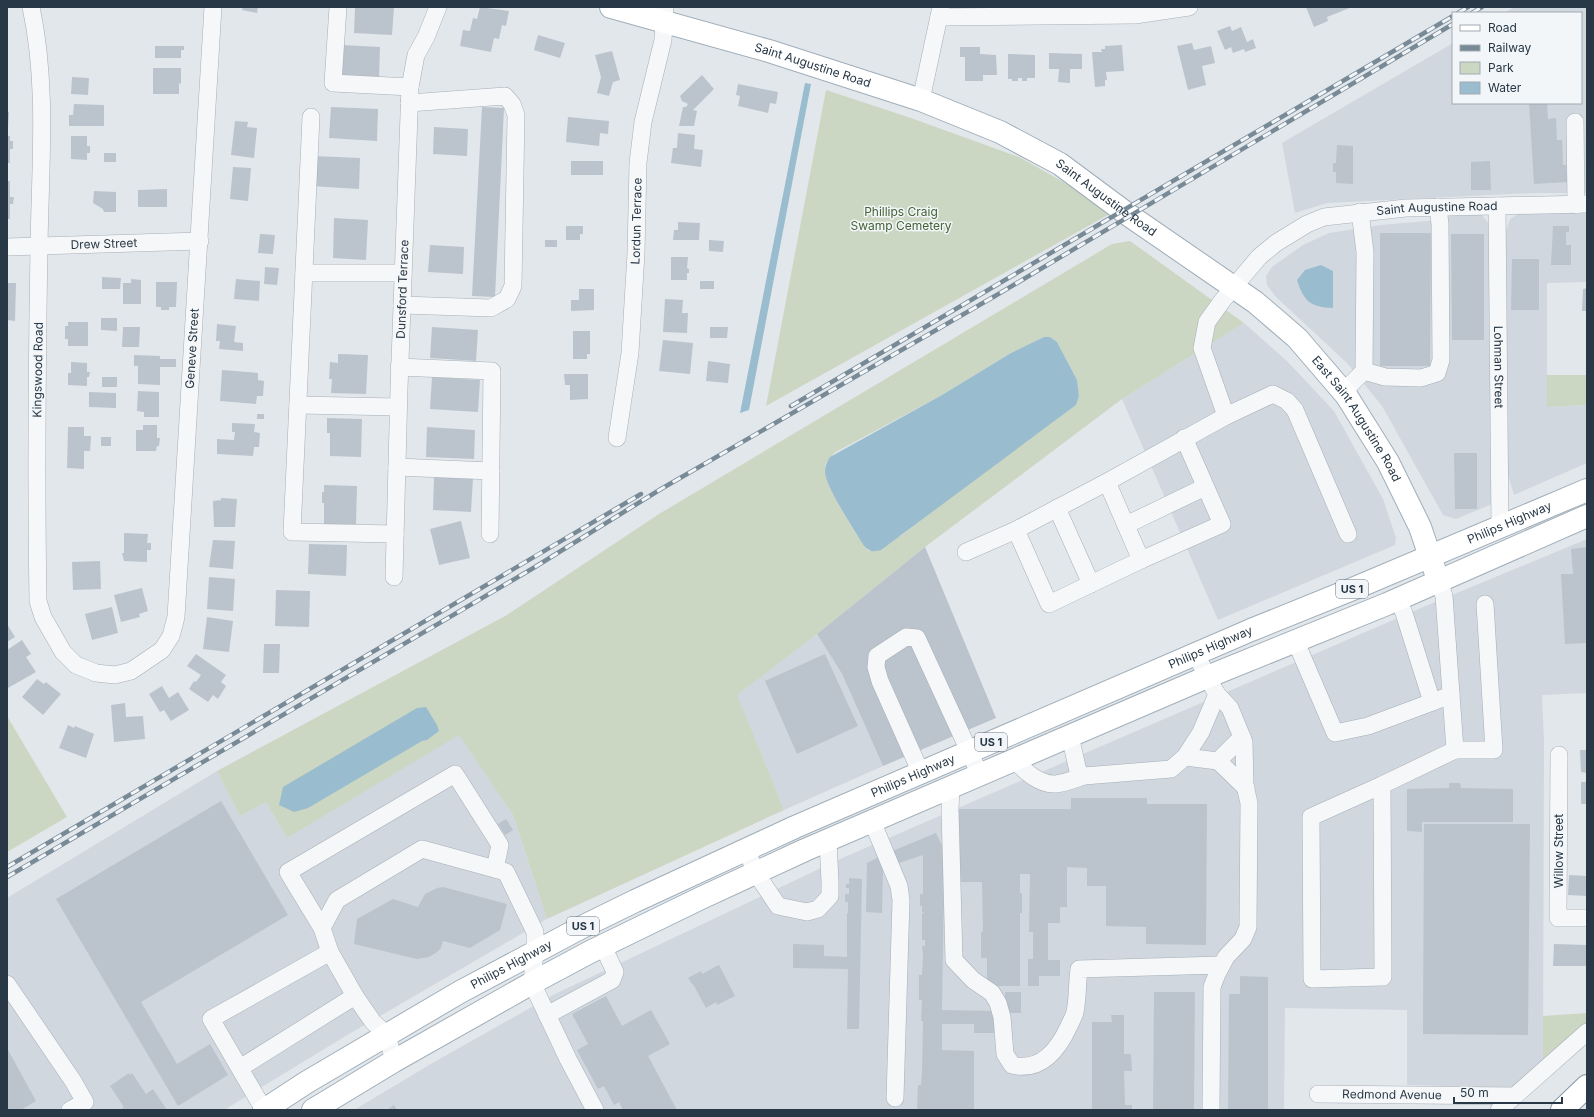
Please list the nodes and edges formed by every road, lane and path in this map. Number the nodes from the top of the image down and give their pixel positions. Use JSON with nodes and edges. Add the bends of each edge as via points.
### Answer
{"nodes":[{"id":1,"x":31,"y":7,"type":"edge"},
{"id":2,"x":213,"y":7,"type":"edge"},
{"id":3,"x":338,"y":7,"type":"edge"},
{"id":4,"x":438,"y":7,"type":"edge"},
{"id":5,"x":611,"y":7,"type":"edge"},
{"id":6,"x":1189,"y":7,"type":"edge"},
{"id":7,"x":940,"y":12,"type":"edge"},
{"id":8,"x":665,"y":14,"type":"edge"},
{"id":9,"x":410,"y":95,"type":"junction"},
{"id":10,"x":921,"y":100,"type":"junction"},
{"id":11,"x":311,"y":117,"type":"dead end"},
{"id":12,"x":1575,"y":122,"type":"dead end"},
{"id":13,"x":1581,"y":205,"type":"edge"},
{"id":14,"x":1497,"y":206,"type":"junction"},
{"id":15,"x":1438,"y":207,"type":"junction"},
{"id":16,"x":1360,"y":212,"type":"junction"},
{"id":17,"x":200,"y":241,"type":"junction"},
{"id":18,"x":39,"y":246,"type":"junction"},
{"id":19,"x":7,"y":247,"type":"edge"},
{"id":20,"x":304,"y":273,"type":"junction"},
{"id":21,"x":403,"y":273,"type":"junction"},
{"id":22,"x":1233,"y":286,"type":"junction"},
{"id":23,"x":402,"y":305,"type":"junction"},
{"id":24,"x":399,"y":367,"type":"junction"},
{"id":25,"x":1364,"y":371,"type":"junction"},
{"id":26,"x":1343,"y":392,"type":"junction"},
{"id":27,"x":298,"y":406,"type":"junction"},
{"id":28,"x":398,"y":407,"type":"junction"},
{"id":29,"x":1226,"y":416,"type":"junction"},
{"id":30,"x":616,"y":438,"type":"dead end"},
{"id":31,"x":1184,"y":438,"type":"junction"},
{"id":32,"x":397,"y":467,"type":"junction"},
{"id":33,"x":491,"y":471,"type":"junction"},
{"id":34,"x":1107,"y":482,"type":"junction"},
{"id":35,"x":1205,"y":487,"type":"junction"},
{"id":36,"x":1587,"y":490,"type":"edge"},
{"id":37,"x":1057,"y":508,"type":"junction"},
{"id":38,"x":1587,"y":516,"type":"edge"},
{"id":39,"x":1126,"y":525,"type":"junction"},
{"id":40,"x":1500,"y":528,"type":"junction"},
{"id":41,"x":1016,"y":530,"type":"junction"},
{"id":42,"x":395,"y":534,"type":"junction"},
{"id":43,"x":490,"y":534,"type":"dead end"},
{"id":44,"x":1348,"y":534,"type":"dead end"},
{"id":45,"x":966,"y":552,"type":"dead end"},
{"id":46,"x":1430,"y":556,"type":"junction"},
{"id":47,"x":1141,"y":560,"type":"junction"},
{"id":48,"x":394,"y":577,"type":"dead end"},
{"id":49,"x":1439,"y":581,"type":"junction"},
{"id":50,"x":1091,"y":584,"type":"junction"},
{"id":51,"x":1398,"y":600,"type":"junction"},
{"id":52,"x":1485,"y":604,"type":"dead end"},
{"id":53,"x":1296,"y":642,"type":"junction"},
{"id":54,"x":1196,"y":654,"type":"junction"},
{"id":55,"x":131,"y":671,"type":"joint"},
{"id":56,"x":1212,"y":686,"type":"junction"},
{"id":57,"x":1451,"y":695,"type":"junction"},
{"id":58,"x":1432,"y":702,"type":"junction"},
{"id":59,"x":1070,"y":736,"type":"junction"},
{"id":60,"x":1242,"y":737,"type":"junction"},
{"id":61,"x":1455,"y":750,"type":"junction"},
{"id":62,"x":970,"y":752,"type":"junction"},
{"id":63,"x":1560,"y":754,"type":"dead end"},
{"id":64,"x":1186,"y":757,"type":"junction"},
{"id":65,"x":1014,"y":760,"type":"junction"},
{"id":66,"x":1218,"y":761,"type":"junction"},
{"id":67,"x":921,"y":773,"type":"junction"},
{"id":68,"x":980,"y":775,"type":"junction"},
{"id":69,"x":1084,"y":776,"type":"junction"},
{"id":70,"x":1382,"y":785,"type":"junction"},
{"id":71,"x":951,"y":787,"type":"junction"},
{"id":72,"x":1246,"y":788,"type":"junction"},
{"id":73,"x":872,"y":821,"type":"junction"},
{"id":74,"x":828,"y":840,"type":"junction"},
{"id":75,"x":746,"y":849,"type":"junction"},
{"id":76,"x":495,"y":869,"type":"junction"},
{"id":77,"x":756,"y":873,"type":"junction"},
{"id":78,"x":1587,"y":918,"type":"edge"},
{"id":79,"x":322,"y":928,"type":"junction"},
{"id":80,"x":603,"y":946,"type":"junction"},
{"id":81,"x":535,"y":951,"type":"junction"},
{"id":82,"x":330,"y":952,"type":"junction"},
{"id":83,"x":1221,"y":965,"type":"junction"},
{"id":84,"x":532,"y":983,"type":"junction"},
{"id":85,"x":7,"y":984,"type":"edge"},
{"id":86,"x":355,"y":996,"type":"junction"},
{"id":87,"x":547,"y":1015,"type":"junction"},
{"id":88,"x":1587,"y":1032,"type":"edge"},
{"id":89,"x":387,"y":1035,"type":"junction"},
{"id":90,"x":394,"y":1061,"type":"junction"},
{"id":91,"x":240,"y":1068,"type":"junction"},
{"id":92,"x":1587,"y":1086,"type":"edge"},
{"id":93,"x":1318,"y":1094,"type":"dead end"},
{"id":94,"x":1514,"y":1096,"type":"junction"},
{"id":95,"x":895,"y":1098,"type":"dead end"},
{"id":96,"x":314,"y":1109,"type":"edge"},
{"id":97,"x":70,"y":1110,"type":"edge"},
{"id":98,"x":264,"y":1110,"type":"edge"},
{"id":99,"x":595,"y":1110,"type":"edge"},
{"id":100,"x":1211,"y":1110,"type":"edge"},
{"id":101,"x":1499,"y":1110,"type":"edge"},
{"id":102,"x":1562,"y":1110,"type":"edge"}],
"edges":[{"from":1,"to":18,"type":"street","name":"Kingswood Road","via":[[41,86]]},
{"from":2,"to":17,"type":"street","name":"Geneve Street"},
{"from":3,"to":9,"type":"street","via":[[333,84]]},
{"from":4,"to":9,"type":"street","name":"Dunsford Terrace","via":[[416,55]]},
{"from":5,"to":8,"type":"main road","name":"Saint Augustine Road"},
{"from":6,"to":7,"type":"street","via":[[1135,15]]},
{"from":7,"to":10,"type":"street"},
{"from":8,"to":10,"type":"main road","name":"Saint Augustine Road"},
{"from":8,"to":30,"type":"street","name":"Lordun Terrace","via":[[663,40],[643,122],[638,163],[630,353]]},
{"from":9,"to":21,"type":"street","name":"Dunsford Terrace"},
{"from":9,"to":23,"type":"street","via":[[505,96],[512,104],[516,115],[513,286],[507,298],[491,308]]},
{"from":10,"to":22,"type":"main road","name":"Saint Augustine Road","via":[[1000,132],[1060,164],[1130,216]]},
{"from":11,"to":20,"type":"street"},
{"from":12,"to":13,"type":"street"},
{"from":13,"to":14,"type":"street","name":"Saint Augustine Road"},
{"from":14,"to":15,"type":"street","name":"Saint Augustine Road"},
{"from":14,"to":40,"type":"street","name":"Lohman Street"},
{"from":15,"to":16,"type":"street","name":"Saint Augustine Road"},
{"from":15,"to":25,"type":"street","via":[[1441,360],[1436,373],[1421,378],[1386,378]]},
{"from":16,"to":22,"type":"street","name":"Saint Augustine Road","via":[[1324,217],[1307,224],[1259,257]]},
{"from":16,"to":25,"type":"street","via":[[1365,252]]},
{"from":17,"to":18,"type":"street","name":"Drew Street"},
{"from":17,"to":55,"type":"street","name":"Geneve Street","via":[[176,617],[171,636],[162,650]]},
{"from":18,"to":19,"type":"street","name":"Drew Street"},
{"from":18,"to":55,"type":"street","name":"Kingswood Road","via":[[36,496],[38,601],[63,652],[76,664],[96,673],[115,675]]},
{"from":20,"to":21,"type":"street"},
{"from":20,"to":27,"type":"street"},
{"from":21,"to":23,"type":"street","name":"Dunsford Terrace"},
{"from":22,"to":26,"type":"main road","name":"East Saint Augustine Road","via":[[1297,338]]},
{"from":22,"to":29,"type":"street","via":[[1207,322],[1202,348]]},
{"from":23,"to":24,"type":"street","name":"Dunsford Terrace"},
{"from":24,"to":28,"type":"street","name":"Dunsford Terrace"},
{"from":24,"to":33,"type":"street","via":[[492,371]]},
{"from":25,"to":26,"type":"street"},
{"from":26,"to":46,"type":"main road","name":"East Saint Augustine Road","via":[[1388,462],[1420,527]]},
{"from":27,"to":28,"type":"street"},
{"from":27,"to":42,"type":"street","via":[[292,532]]},
{"from":28,"to":32,"type":"street","name":"Dunsford Terrace"},
{"from":29,"to":31,"type":"street"},
{"from":29,"to":44,"type":"street","via":[[1273,394],[1287,401],[1295,410]]},
{"from":31,"to":34,"type":"street"},
{"from":31,"to":35,"type":"street"},
{"from":32,"to":33,"type":"street"},
{"from":32,"to":42,"type":"street","name":"Dunsford Terrace"},
{"from":33,"to":43,"type":"street"},
{"from":34,"to":37,"type":"street"},
{"from":34,"to":39,"type":"street"},
{"from":35,"to":39,"type":"street"},
{"from":35,"to":47,"type":"street","via":[[1222,524]]},
{"from":36,"to":40,"type":"main road","name":"Philips Highway","number":"US 1"},
{"from":37,"to":41,"type":"street"},
{"from":37,"to":50,"type":"street"},
{"from":38,"to":49,"type":"main road","name":"Philips Highway","number":"US 1"},
{"from":39,"to":47,"type":"street"},
{"from":40,"to":46,"type":"main road","name":"Philips Highway","number":"US 1"},
{"from":41,"to":45,"type":"street"},
{"from":41,"to":50,"type":"street","via":[[1049,604]]},
{"from":42,"to":48,"type":"street","name":"Dunsford Terrace"},
{"from":46,"to":49,"type":"main road","name":"East Saint Augustine Road"},
{"from":46,"to":54,"type":"main road","name":"Philips Highway","number":"US 1"},
{"from":47,"to":50,"type":"street"},
{"from":49,"to":51,"type":"main road","name":"Philips Highway","number":"US 1"},
{"from":49,"to":57,"type":"street","via":[[1444,596]]},
{"from":51,"to":53,"type":"main road","name":"Philips Highway","number":"US 1"},
{"from":51,"to":58,"type":"street"},
{"from":52,"to":61,"type":"street","via":[[1494,750]]},
{"from":53,"to":56,"type":"main road","name":"Philips Highway","number":"US 1"},
{"from":53,"to":58,"type":"street","via":[[1335,733],[1368,726]]},
{"from":54,"to":56,"type":"street"},
{"from":54,"to":62,"type":"main road","name":"Philips Highway","number":"US 1"},
{"from":56,"to":59,"type":"main road","name":"Philips Highway","number":"US 1"},
{"from":56,"to":60,"type":"street","via":[[1230,708]]},
{"from":56,"to":64,"type":"street","via":[[1201,732]]},
{"from":57,"to":58,"type":"street"},
{"from":57,"to":61,"type":"street"},
{"from":59,"to":65,"type":"main road","name":"Philips Highway","number":"US 1"},
{"from":59,"to":69,"type":"street","via":[[1078,771]]},
{"from":60,"to":66,"type":"street"},
{"from":60,"to":72,"type":"street"},
{"from":61,"to":70,"type":"street"},
{"from":62,"to":67,"type":"main road","name":"Philips Highway","number":"US 1"},
{"from":62,"to":67,"type":"street","via":[[918,638],[906,637],[877,656],[876,667]]},
{"from":62,"to":68,"type":"street"},
{"from":63,"to":78,"type":"street","name":"Willow Street","via":[[1558,918]]},
{"from":64,"to":66,"type":"street"},
{"from":64,"to":69,"type":"street","via":[[1171,769]]},
{"from":65,"to":68,"type":"main road","name":"Philips Highway","number":"US 1"},
{"from":65,"to":69,"type":"street","via":[[1029,775],[1040,781],[1055,784]]},
{"from":66,"to":72,"type":"street"},
{"from":67,"to":75,"type":"main road","name":"Philips Highway","number":"US 1"},
{"from":68,"to":71,"type":"main road","name":"Philips Highway","number":"US 1"},
{"from":70,"to":70,"type":"street","via":[[1383,977],[1312,979],[1311,817]]},
{"from":71,"to":73,"type":"main road","name":"Philips Highway","number":"US 1"},
{"from":71,"to":83,"type":"street","via":[[954,960],[973,980],[992,992],[1002,1017],[1005,1054],[1012,1065],[1022,1068],[1050,1056],[1075,1013],[1079,969]]},
{"from":72,"to":83,"type":"street","via":[[1249,803],[1248,928],[1243,939],[1231,950]]},
{"from":73,"to":74,"type":"main road","name":"Philips Highway","number":"US 1"},
{"from":73,"to":95,"type":"street","via":[[899,886],[901,900]]},
{"from":74,"to":77,"type":"main road","name":"Philips Highway","number":"US 1"},
{"from":74,"to":77,"type":"street","via":[[830,896],[818,908],[807,912],[778,906]]},
{"from":75,"to":77,"type":"street"},
{"from":75,"to":81,"type":"main road","name":"Philips Highway","number":"US 1"},
{"from":76,"to":79,"type":"street","via":[[422,849],[337,900]]},
{"from":76,"to":79,"type":"street","via":[[500,845],[455,774],[288,872]]},
{"from":76,"to":81,"type":"street","via":[[506,872],[535,932]]},
{"from":77,"to":80,"type":"main road","name":"Philips Highway","number":"US 1"},
{"from":79,"to":82,"type":"street"},
{"from":80,"to":84,"type":"main road","name":"Philips Highway","number":"US 1"},
{"from":80,"to":87,"type":"street","via":[[615,972],[612,980]]},
{"from":81,"to":84,"type":"street"},
{"from":81,"to":89,"type":"main road","name":"Philips Highway","number":"US 1"},
{"from":82,"to":86,"type":"street"},
{"from":82,"to":91,"type":"street","via":[[210,1019]]},
{"from":83,"to":100,"type":"street","via":[[1212,987]]},
{"from":84,"to":87,"type":"street"},
{"from":84,"to":90,"type":"main road","name":"Philips Highway","number":"US 1"},
{"from":85,"to":97,"type":"street","via":[[73,1081],[84,1102]]},
{"from":86,"to":89,"type":"street","via":[[373,1022]]},
{"from":86,"to":91,"type":"street"},
{"from":87,"to":99,"type":"street"},
{"from":88,"to":94,"type":"street"},
{"from":89,"to":90,"type":"street"},
{"from":89,"to":98,"type":"main road","name":"Philips Highway","number":"US 1"},
{"from":90,"to":96,"type":"main road","name":"Philips Highway","number":"US 1"},
{"from":91,"to":98,"type":"street"},
{"from":92,"to":102,"type":"main road"},
{"from":93,"to":94,"type":"street","name":"Redmond Avenue"},
{"from":94,"to":101,"type":"street"}]}
